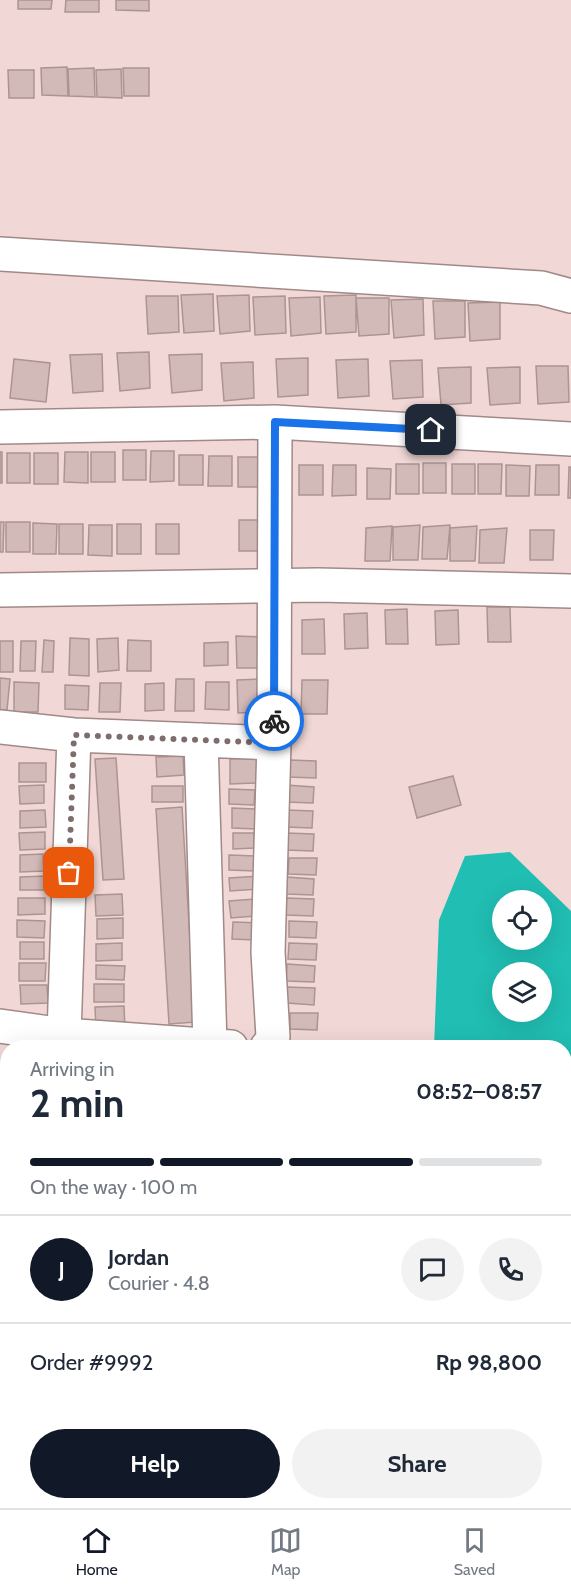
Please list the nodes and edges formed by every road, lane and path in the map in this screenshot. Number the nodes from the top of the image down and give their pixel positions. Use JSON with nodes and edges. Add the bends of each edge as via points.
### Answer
{"nodes":[{"id":1,"x":0,"y":254,"type":"edge"},
{"id":2,"x":571,"y":296,"type":"edge"},
{"id":3,"x":275,"y":422,"type":"junction"},
{"id":4,"x":0,"y":427,"type":"edge"},
{"id":5,"x":571,"y":439,"type":"edge"},
{"id":6,"x":275,"y":587,"type":"junction"},
{"id":7,"x":0,"y":590,"type":"edge"},
{"id":8,"x":571,"y":591,"type":"edge"},
{"id":9,"x":0,"y":727,"type":"edge"},
{"id":10,"x":74,"y":735,"type":"junction"},
{"id":11,"x":201,"y":740,"type":"junction"},
{"id":12,"x":274,"y":743,"type":"junction"},
{"id":13,"x":0,"y":1026,"type":"edge"},
{"id":14,"x":64,"y":1035,"type":"junction"},
{"id":15,"x":135,"y":1040,"type":"edge"},
{"id":16,"x":221,"y":1040,"type":"edge"},
{"id":17,"x":272,"y":1040,"type":"edge"}],
"edges":[{"from":1,"to":2,"type":"street","via":[[541,288]]},
{"from":3,"to":4,"type":"street"},
{"from":3,"to":5,"type":"street"},
{"from":3,"to":6,"type":"street"},
{"from":6,"to":7,"type":"street"},
{"from":6,"to":8,"type":"street"},
{"from":6,"to":12,"type":"street"},
{"from":9,"to":10,"type":"street"},
{"from":10,"to":11,"type":"street"},
{"from":10,"to":14,"type":"street"},
{"from":11,"to":12,"type":"street"},
{"from":11,"to":16,"type":"street"},
{"from":12,"to":17,"type":"street","via":[[268,952]]},
{"from":13,"to":14,"type":"street"},
{"from":14,"to":15,"type":"street"}]}
